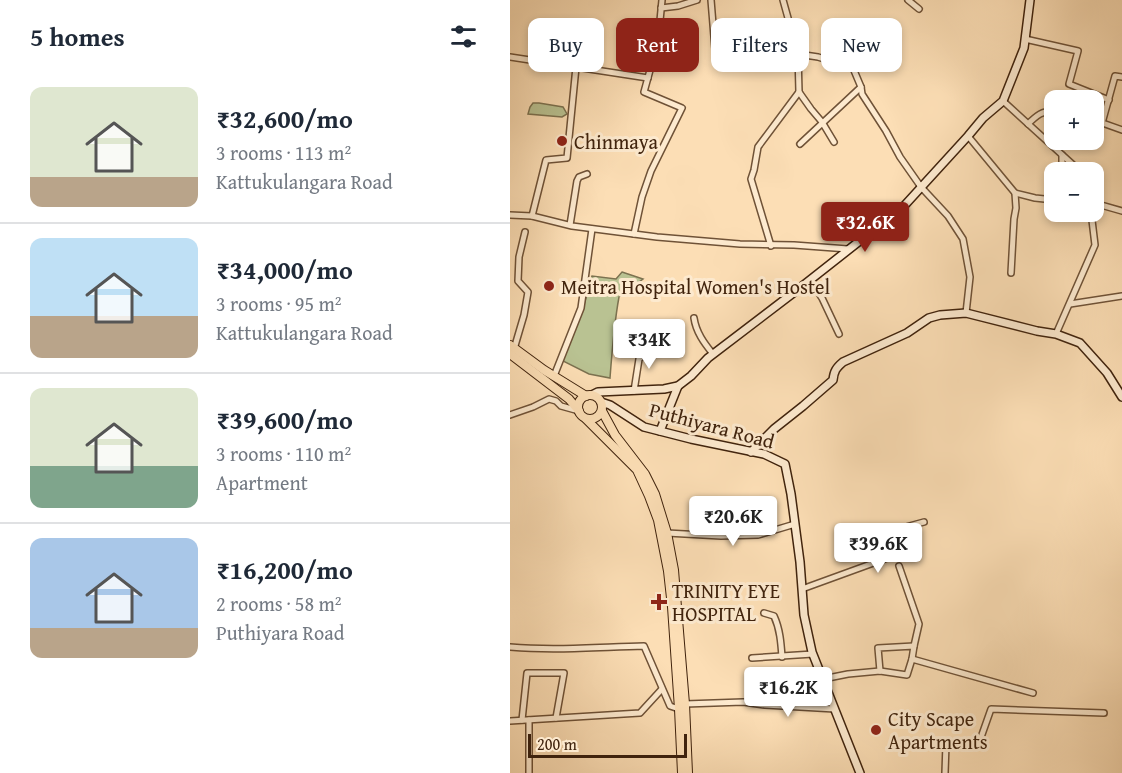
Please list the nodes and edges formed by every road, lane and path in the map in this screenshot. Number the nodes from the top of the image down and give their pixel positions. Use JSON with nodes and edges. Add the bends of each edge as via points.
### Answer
{"nodes":[{"id":1,"x":662,"y":0,"type":"edge"},
{"id":2,"x":697,"y":0,"type":"edge"},
{"id":3,"x":711,"y":0,"type":"edge"},
{"id":4,"x":783,"y":0,"type":"edge"},
{"id":5,"x":908,"y":0,"type":"edge"},
{"id":6,"x":1030,"y":0,"type":"edge"},
{"id":7,"x":661,"y":8,"type":"junction"},
{"id":8,"x":920,"y":9,"type":"dead end"},
{"id":9,"x":712,"y":18,"type":"edge"},
{"id":10,"x":788,"y":18,"type":"edge"},
{"id":11,"x":1025,"y":39,"type":"junction"},
{"id":12,"x":809,"y":56,"type":"edge"},
{"id":13,"x":510,"y":57,"type":"edge"},
{"id":14,"x":528,"y":60,"type":"edge"},
{"id":15,"x":604,"y":71,"type":"edge"},
{"id":16,"x":576,"y":72,"type":"edge"},
{"id":17,"x":798,"y":72,"type":"edge"},
{"id":18,"x":1122,"y":77,"type":"edge"},
{"id":19,"x":648,"y":78,"type":"junction"},
{"id":20,"x":861,"y":87,"type":"junction"},
{"id":21,"x":799,"y":92,"type":"junction"},
{"id":22,"x":1003,"y":100,"type":"junction"},
{"id":23,"x":1108,"y":100,"type":"junction"},
{"id":24,"x":1044,"y":112,"type":"edge"},
{"id":25,"x":1104,"y":115,"type":"edge"},
{"id":26,"x":822,"y":122,"type":"junction"},
{"id":27,"x":1028,"y":124,"type":"junction"},
{"id":28,"x":1104,"y":124,"type":"edge"},
{"id":29,"x":1122,"y":130,"type":"edge"},
{"id":30,"x":968,"y":136,"type":"junction"},
{"id":31,"x":834,"y":142,"type":"dead end"},
{"id":32,"x":801,"y":144,"type":"dead end"},
{"id":33,"x":1062,"y":155,"type":"junction"},
{"id":34,"x":1062,"y":162,"type":"edge"},
{"id":35,"x":1070,"y":162,"type":"edge"},
{"id":36,"x":587,"y":174,"type":"dead end"},
{"id":37,"x":921,"y":187,"type":"junction"},
{"id":38,"x":1015,"y":192,"type":"junction"},
{"id":39,"x":1044,"y":199,"type":"edge"},
{"id":40,"x":1104,"y":206,"type":"edge"},
{"id":41,"x":1122,"y":211,"type":"edge"},
{"id":42,"x":510,"y":215,"type":"edge"},
{"id":43,"x":532,"y":216,"type":"junction"},
{"id":44,"x":1092,"y":222,"type":"edge"},
{"id":45,"x":570,"y":225,"type":"junction"},
{"id":46,"x":592,"y":229,"type":"junction"},
{"id":47,"x":525,"y":232,"type":"dead end"},
{"id":48,"x":634,"y":234,"type":"junction"},
{"id":49,"x":771,"y":246,"type":"junction"},
{"id":50,"x":850,"y":249,"type":"junction"},
{"id":51,"x":1011,"y":273,"type":"dead end"},
{"id":52,"x":810,"y":280,"type":"junction"},
{"id":53,"x":1120,"y":297,"type":"edge"},
{"id":54,"x":1122,"y":303,"type":"edge"},
{"id":55,"x":1070,"y":304,"type":"junction"},
{"id":56,"x":966,"y":313,"type":"junction"},
{"id":57,"x":694,"y":318,"type":"dead end"},
{"id":58,"x":1056,"y":333,"type":"junction"},
{"id":59,"x":839,"y":334,"type":"dead end"},
{"id":60,"x":655,"y":345,"type":"dead end"},
{"id":61,"x":512,"y":349,"type":"edge"},
{"id":62,"x":713,"y":354,"type":"junction"},
{"id":63,"x":554,"y":376,"type":"junction"},
{"id":64,"x":678,"y":386,"type":"junction"},
{"id":65,"x":634,"y":391,"type":"junction"},
{"id":66,"x":589,"y":396,"type":"junction"},
{"id":67,"x":1122,"y":397,"type":"edge"},
{"id":68,"x":601,"y":402,"type":"junction"},
{"id":69,"x":579,"y":411,"type":"junction"},
{"id":70,"x":602,"y":411,"type":"junction"},
{"id":71,"x":510,"y":416,"type":"edge"},
{"id":72,"x":586,"y":418,"type":"junction"},
{"id":73,"x":660,"y":431,"type":"junction"},
{"id":74,"x":751,"y":452,"type":"junction"},
{"id":75,"x":924,"y":522,"type":"dead end"},
{"id":76,"x":795,"y":524,"type":"junction"},
{"id":77,"x":667,"y":533,"type":"junction"},
{"id":78,"x":899,"y":566,"type":"dead end"},
{"id":79,"x":802,"y":589,"type":"junction"},
{"id":80,"x":764,"y":613,"type":"dead end"},
{"id":81,"x":914,"y":646,"type":"junction"},
{"id":82,"x":510,"y":647,"type":"edge"},
{"id":83,"x":813,"y":654,"type":"junction"},
{"id":84,"x":782,"y":657,"type":"junction"},
{"id":85,"x":753,"y":658,"type":"dead end"},
{"id":86,"x":912,"y":659,"type":"junction"},
{"id":87,"x":880,"y":671,"type":"junction"},
{"id":88,"x":823,"y":679,"type":"junction"},
{"id":89,"x":662,"y":689,"type":"junction"},
{"id":90,"x":1033,"y":693,"type":"dead end"},
{"id":91,"x":682,"y":707,"type":"junction"},
{"id":92,"x":835,"y":709,"type":"junction"},
{"id":93,"x":1104,"y":713,"type":"dead end"},
{"id":94,"x":556,"y":718,"type":"junction"},
{"id":95,"x":525,"y":720,"type":"junction"},
{"id":96,"x":510,"y":721,"type":"edge"},
{"id":97,"x":529,"y":773,"type":"edge"},
{"id":98,"x":682,"y":773,"type":"edge"},
{"id":99,"x":688,"y":773,"type":"edge"},
{"id":100,"x":860,"y":773,"type":"edge"},
{"id":101,"x":945,"y":773,"type":"edge"}],
"edges":[{"from":1,"to":7,"type":"street"},
{"from":2,"to":7,"type":"street"},
{"from":3,"to":9,"type":"street"},
{"from":4,"to":10,"type":"street"},
{"from":5,"to":8,"type":"street"},
{"from":6,"to":11,"type":"street"},
{"from":7,"to":19,"type":"street","via":[[658,41]]},
{"from":11,"to":22,"type":"street"},
{"from":11,"to":23,"type":"street","via":[[1078,51],[1069,84]]},
{"from":12,"to":20,"type":"street","via":[[853,68]]},
{"from":13,"to":14,"type":"street"},
{"from":15,"to":19,"type":"street"},
{"from":16,"to":43,"type":"street","via":[[567,159],[546,160]]},
{"from":17,"to":21,"type":"street"},
{"from":18,"to":23,"type":"street","via":[[1115,76]]},
{"from":19,"to":48,"type":"street","via":[[644,92],[682,108],[651,171]]},
{"from":20,"to":26,"type":"street"},
{"from":20,"to":37,"type":"street"},
{"from":21,"to":26,"type":"street"},
{"from":21,"to":49,"type":"street","via":[[758,147],[751,179]]},
{"from":22,"to":27,"type":"street"},
{"from":22,"to":30,"type":"street"},
{"from":23,"to":25,"type":"street"},
{"from":24,"to":27,"type":"street"},
{"from":26,"to":31,"type":"street"},
{"from":26,"to":32,"type":"street"},
{"from":27,"to":33,"type":"street"},
{"from":28,"to":29,"type":"street"},
{"from":30,"to":37,"type":"street"},
{"from":30,"to":38,"type":"street"},
{"from":33,"to":34,"type":"street"},
{"from":33,"to":35,"type":"street"},
{"from":36,"to":45,"type":"street","via":[[577,181]]},
{"from":37,"to":50,"type":"street","via":[[904,206]]},
{"from":37,"to":56,"type":"street","via":[[948,216],[963,240],[970,277]]},
{"from":38,"to":39,"type":"street"},
{"from":38,"to":51,"type":"street"},
{"from":40,"to":41,"type":"street"},
{"from":42,"to":43,"type":"street"},
{"from":43,"to":45,"type":"street"},
{"from":44,"to":55,"type":"street","via":[[1095,245]]},
{"from":45,"to":46,"type":"street"},
{"from":46,"to":48,"type":"street"},
{"from":46,"to":63,"type":"street","via":[[581,308]]},
{"from":47,"to":61,"type":"street","via":[[518,281],[528,292]]},
{"from":48,"to":49,"type":"street"},
{"from":49,"to":50,"type":"street"},
{"from":50,"to":52,"type":"street"},
{"from":52,"to":59,"type":"street"},
{"from":52,"to":62,"type":"street"},
{"from":53,"to":54,"type":"street"},
{"from":53,"to":55,"type":"street"},
{"from":55,"to":58,"type":"street"},
{"from":56,"to":58,"type":"street"},
{"from":56,"to":74,"type":"street","via":[[929,318],[907,333],[843,362],[836,367],[833,380]]},
{"from":57,"to":62,"type":"street"},
{"from":58,"to":67,"type":"street","via":[[1080,343]]},
{"from":60,"to":65,"type":"street","via":[[639,359]]},
{"from":61,"to":63,"type":"main road"},
{"from":61,"to":69,"type":"main road"},
{"from":62,"to":64,"type":"street"},
{"from":63,"to":66,"type":"main road"},
{"from":64,"to":65,"type":"street"},
{"from":64,"to":73,"type":"street"},
{"from":65,"to":66,"type":"street"},
{"from":66,"to":68,"type":"main road"},
{"from":66,"to":69,"type":"main road","via":[[580,402]]},
{"from":68,"to":70,"type":"main road"},
{"from":68,"to":73,"type":"street","name":"Puthiyara Road","via":[[644,427]]},
{"from":69,"to":71,"type":"street","via":[[549,399]]},
{"from":69,"to":72,"type":"main road"},
{"from":70,"to":72,"type":"main road","via":[[596,418]]},
{"from":70,"to":77,"type":"main road","via":[[645,474]]},
{"from":72,"to":91,"type":"main road","via":[[637,470],[658,520],[668,571]]},
{"from":73,"to":74,"type":"street","name":"Puthiyara Road"},
{"from":74,"to":76,"type":"street","name":"Puthiyara Road","via":[[785,464]]},
{"from":75,"to":79,"type":"street","via":[[884,533],[890,556]]},
{"from":76,"to":77,"type":"street","via":[[758,535]]},
{"from":76,"to":79,"type":"street","name":"Puthiyara Road"},
{"from":77,"to":91,"type":"main road","via":[[675,586]]},
{"from":78,"to":81,"type":"street","via":[[919,624]]},
{"from":79,"to":83,"type":"street","name":"Puthiyara Road"},
{"from":80,"to":84,"type":"street","via":[[777,621]]},
{"from":81,"to":86,"type":"street"},
{"from":81,"to":87,"type":"street","via":[[878,648]]},
{"from":82,"to":89,"type":"street","via":[[644,646]]},
{"from":83,"to":84,"type":"street"},
{"from":83,"to":88,"type":"street","name":"Puthiyara Road"},
{"from":84,"to":85,"type":"street"},
{"from":86,"to":87,"type":"street","via":[[907,675]]},
{"from":86,"to":90,"type":"street"},
{"from":87,"to":88,"type":"street"},
{"from":88,"to":92,"type":"street","name":"Puthiyara Road"},
{"from":89,"to":91,"type":"street","via":[[670,706]]},
{"from":89,"to":94,"type":"street","via":[[640,712]]},
{"from":91,"to":92,"type":"street","via":[[743,702]]},
{"from":91,"to":98,"type":"main road"},
{"from":91,"to":99,"type":"main road"},
{"from":92,"to":100,"type":"street","name":"Puthiyara Road"},
{"from":93,"to":101,"type":"street","via":[[991,710],[979,743],[946,744]]},
{"from":94,"to":95,"type":"street"},
{"from":94,"to":95,"type":"street","via":[[564,673],[527,673]]},
{"from":95,"to":96,"type":"street"},
{"from":95,"to":97,"type":"street"}]}
